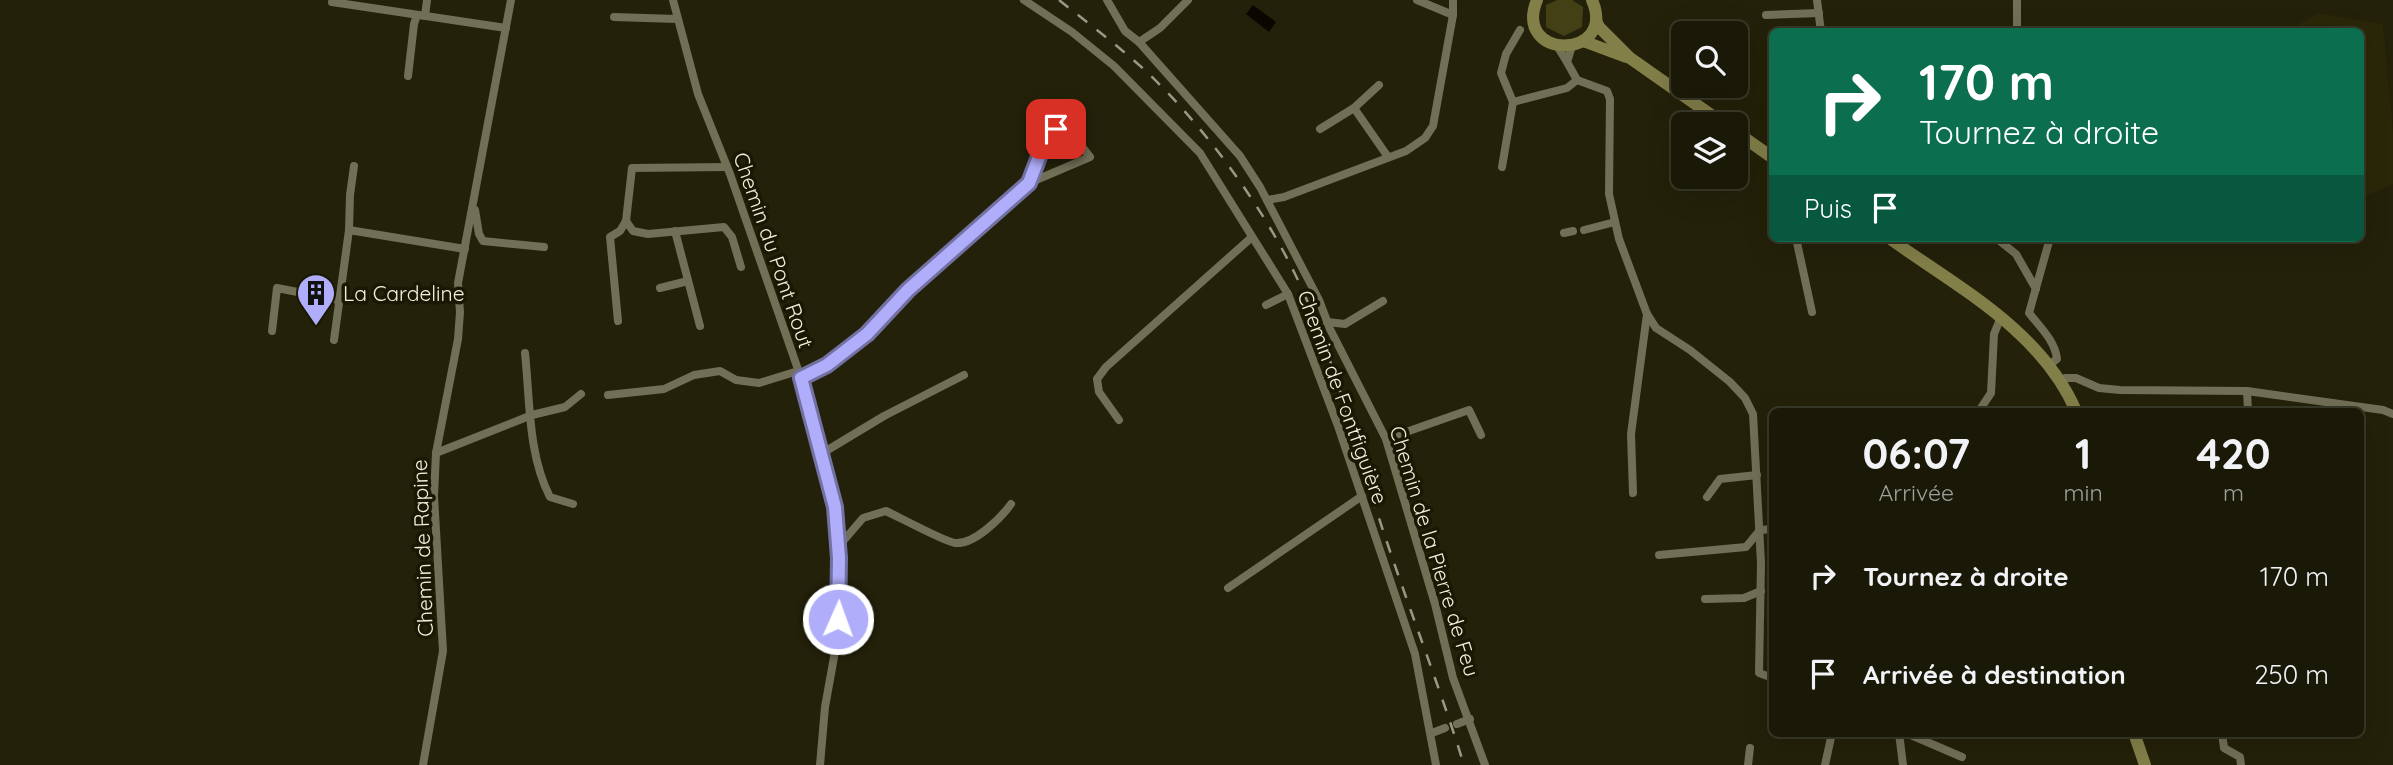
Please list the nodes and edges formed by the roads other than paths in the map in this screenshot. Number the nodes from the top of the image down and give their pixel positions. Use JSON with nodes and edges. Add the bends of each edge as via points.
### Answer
{"nodes":[{"id":1,"x":427,"y":0,"type":"edge"},
{"id":2,"x":511,"y":0,"type":"edge"},
{"id":3,"x":673,"y":0,"type":"edge"},
{"id":4,"x":1024,"y":0,"type":"edge"},
{"id":5,"x":1107,"y":0,"type":"edge"},
{"id":6,"x":1188,"y":0,"type":"edge"},
{"id":7,"x":1417,"y":0,"type":"edge"},
{"id":8,"x":1453,"y":0,"type":"edge"},
{"id":9,"x":1524,"y":0,"type":"edge"},
{"id":10,"x":1537,"y":0,"type":"edge"},
{"id":11,"x":1817,"y":0,"type":"edge"},
{"id":12,"x":2017,"y":0,"type":"edge"},
{"id":13,"x":332,"y":2,"type":"edge"},
{"id":14,"x":1596,"y":7,"type":"edge"},
{"id":15,"x":1819,"y":13,"type":"junction"},
{"id":16,"x":421,"y":15,"type":"junction"},
{"id":17,"x":1453,"y":15,"type":"junction"},
{"id":18,"x":1533,"y":15,"type":"junction"},
{"id":19,"x":1766,"y":15,"type":"dead end"},
{"id":20,"x":614,"y":17,"type":"dead end"},
{"id":21,"x":677,"y":19,"type":"junction"},
{"id":22,"x":506,"y":28,"type":"junction"},
{"id":23,"x":1821,"y":28,"type":"edge"},
{"id":24,"x":2017,"y":28,"type":"edge"},
{"id":25,"x":1520,"y":30,"type":"dead end"},
{"id":26,"x":1139,"y":41,"type":"junction"},
{"id":27,"x":1578,"y":44,"type":"junction"},
{"id":28,"x":1557,"y":46,"type":"junction"},
{"id":29,"x":1630,"y":58,"type":"junction"},
{"id":30,"x":1567,"y":62,"type":"junction"},
{"id":31,"x":408,"y":76,"type":"dead end"},
{"id":32,"x":1577,"y":80,"type":"junction"},
{"id":33,"x":1378,"y":85,"type":"dead end"},
{"id":34,"x":1513,"y":102,"type":"junction"},
{"id":35,"x":1354,"y":108,"type":"junction"},
{"id":36,"x":1707,"y":112,"type":"edge"},
{"id":37,"x":1320,"y":129,"type":"dead end"},
{"id":38,"x":1748,"y":140,"type":"edge"},
{"id":39,"x":1769,"y":155,"type":"edge"},
{"id":40,"x":1388,"y":157,"type":"junction"},
{"id":41,"x":354,"y":166,"type":"dead end"},
{"id":42,"x":727,"y":167,"type":"junction"},
{"id":43,"x":1502,"y":167,"type":"dead end"},
{"id":44,"x":1029,"y":183,"type":"junction"},
{"id":45,"x":1267,"y":200,"type":"junction"},
{"id":46,"x":474,"y":204,"type":"junction"},
{"id":47,"x":626,"y":221,"type":"junction"},
{"id":48,"x":1615,"y":222,"type":"junction"},
{"id":49,"x":349,"y":230,"type":"junction"},
{"id":50,"x":1584,"y":230,"type":"dead end"},
{"id":51,"x":675,"y":231,"type":"junction"},
{"id":52,"x":1252,"y":237,"type":"junction"},
{"id":53,"x":1797,"y":242,"type":"edge"},
{"id":54,"x":1895,"y":242,"type":"edge"},
{"id":55,"x":2001,"y":242,"type":"edge"},
{"id":56,"x":2049,"y":242,"type":"edge"},
{"id":57,"x":544,"y":247,"type":"dead end"},
{"id":58,"x":465,"y":249,"type":"junction"},
{"id":59,"x":741,"y":267,"type":"dead end"},
{"id":60,"x":688,"y":281,"type":"junction"},
{"id":61,"x":660,"y":288,"type":"dead end"},
{"id":62,"x":2036,"y":289,"type":"junction"},
{"id":63,"x":1288,"y":294,"type":"junction"},
{"id":64,"x":339,"y":300,"type":"junction"},
{"id":65,"x":1383,"y":301,"type":"dead end"},
{"id":66,"x":1266,"y":305,"type":"dead end"},
{"id":67,"x":1812,"y":312,"type":"dead end"},
{"id":68,"x":1647,"y":314,"type":"junction"},
{"id":69,"x":2001,"y":317,"type":"junction"},
{"id":70,"x":618,"y":321,"type":"dead end"},
{"id":71,"x":1327,"y":322,"type":"junction"},
{"id":72,"x":701,"y":326,"type":"dead end"},
{"id":73,"x":272,"y":331,"type":"dead end"},
{"id":74,"x":334,"y":340,"type":"dead end"},
{"id":75,"x":525,"y":353,"type":"dead end"},
{"id":76,"x":2049,"y":365,"type":"junction"},
{"id":77,"x":800,"y":374,"type":"junction"},
{"id":78,"x":964,"y":375,"type":"dead end"},
{"id":79,"x":2061,"y":382,"type":"junction"},
{"id":80,"x":2247,"y":391,"type":"junction"},
{"id":81,"x":581,"y":394,"type":"dead end"},
{"id":82,"x":608,"y":396,"type":"dead end"},
{"id":83,"x":1981,"y":408,"type":"edge"},
{"id":84,"x":2074,"y":408,"type":"edge"},
{"id":85,"x":2248,"y":408,"type":"edge"},
{"id":86,"x":2393,"y":414,"type":"edge"},
{"id":87,"x":531,"y":415,"type":"junction"},
{"id":88,"x":1119,"y":420,"type":"dead end"},
{"id":89,"x":1481,"y":435,"type":"dead end"},
{"id":90,"x":1386,"y":439,"type":"junction"},
{"id":91,"x":436,"y":453,"type":"junction"},
{"id":92,"x":821,"y":454,"type":"junction"},
{"id":93,"x":1757,"y":475,"type":"junction"},
{"id":94,"x":1633,"y":493,"type":"dead end"},
{"id":95,"x":1362,"y":496,"type":"junction"},
{"id":96,"x":1707,"y":496,"type":"dead end"},
{"id":97,"x":573,"y":503,"type":"dead end"},
{"id":98,"x":1011,"y":504,"type":"dead end"},
{"id":99,"x":1769,"y":529,"type":"edge"},
{"id":100,"x":1760,"y":530,"type":"junction"},
{"id":101,"x":838,"y":547,"type":"junction"},
{"id":102,"x":1659,"y":555,"type":"dead end"},
{"id":103,"x":1228,"y":587,"type":"dead end"},
{"id":104,"x":1761,"y":591,"type":"junction"},
{"id":105,"x":1705,"y":599,"type":"dead end"},
{"id":106,"x":1769,"y":677,"type":"edge"},
{"id":107,"x":1469,"y":719,"type":"junction"},
{"id":108,"x":1457,"y":724,"type":"dead end"},
{"id":109,"x":1445,"y":728,"type":"dead end"},
{"id":110,"x":1432,"y":733,"type":"junction"},
{"id":111,"x":1831,"y":737,"type":"edge"},
{"id":112,"x":1900,"y":737,"type":"edge"},
{"id":113,"x":1915,"y":737,"type":"edge"},
{"id":114,"x":2136,"y":737,"type":"edge"},
{"id":115,"x":2223,"y":737,"type":"edge"},
{"id":116,"x":1750,"y":748,"type":"dead end"},
{"id":117,"x":1962,"y":757,"type":"dead end"},
{"id":118,"x":423,"y":765,"type":"edge"},
{"id":119,"x":820,"y":765,"type":"edge"},
{"id":120,"x":1436,"y":765,"type":"edge"},
{"id":121,"x":1485,"y":765,"type":"edge"},
{"id":122,"x":1748,"y":765,"type":"edge"},
{"id":123,"x":1825,"y":765,"type":"edge"},
{"id":124,"x":1903,"y":765,"type":"edge"},
{"id":125,"x":2146,"y":765,"type":"edge"},
{"id":126,"x":2241,"y":765,"type":"edge"}],
"edges":[{"from":1,"to":16,"type":"street"},
{"from":2,"to":22,"type":"street","name":"Chemin de Rapine"},
{"from":3,"to":21,"type":"street","name":"Chemin du Pont Rout"},
{"from":4,"to":52,"type":"street","name":"Chemin de Fontfiguière","via":[[1114,66],[1194,147]]},
{"from":5,"to":26,"type":"street","name":"Chemin de la Pierre de Feu","via":[[1125,31]]},
{"from":6,"to":26,"type":"street","via":[[1160,28]]},
{"from":7,"to":17,"type":"street"},
{"from":8,"to":17,"type":"street"},
{"from":9,"to":18,"type":"street"},
{"from":10,"to":18,"type":"street"},
{"from":11,"to":15,"type":"street"},
{"from":12,"to":24,"type":"street"},
{"from":13,"to":16,"type":"street"},
{"from":14,"to":27,"type":"street","via":[[1592,32]]},
{"from":14,"to":29,"type":"street","via":[[1599,27]]},
{"from":15,"to":19,"type":"street"},
{"from":15,"to":23,"type":"street"},
{"from":16,"to":22,"type":"street"},
{"from":16,"to":31,"type":"street"},
{"from":17,"to":40,"type":"street","via":[[1433,126],[1425,138]]},
{"from":18,"to":28,"type":"street","via":[[1542,38]]},
{"from":20,"to":21,"type":"street"},
{"from":21,"to":42,"type":"street","name":"Chemin du Pont Rout","via":[[698,94]]},
{"from":22,"to":46,"type":"street","name":"Chemin de Rapine"},
{"from":25,"to":34,"type":"street","via":[[1501,74]]},
{"from":26,"to":45,"type":"street","name":"Chemin de la Pierre de Feu","via":[[1240,156]]},
{"from":27,"to":28,"type":"street"},
{"from":27,"to":29,"type":"street"},
{"from":27,"to":30,"type":"street"},
{"from":28,"to":30,"type":"street"},
{"from":29,"to":36,"type":"street"},
{"from":30,"to":32,"type":"street"},
{"from":32,"to":34,"type":"street","via":[[1567,88]]},
{"from":32,"to":48,"type":"street","via":[[1607,91],[1610,99],[1609,194]]},
{"from":33,"to":35,"type":"street"},
{"from":34,"to":43,"type":"street"},
{"from":35,"to":37,"type":"street"},
{"from":35,"to":40,"type":"street"},
{"from":38,"to":39,"type":"street"},
{"from":40,"to":45,"type":"street"},
{"from":41,"to":49,"type":"street"},
{"from":42,"to":47,"type":"street","via":[[632,168]]},
{"from":42,"to":77,"type":"street","name":"Chemin du Pont Rout"},
{"from":44,"to":44,"type":"street","via":[[1042,149],[1056,129],[1069,130],[1090,157]]},
{"from":44,"to":77,"type":"street","via":[[908,290],[867,334],[827,365]]},
{"from":45,"to":71,"type":"street","name":"Chemin de la Pierre de Feu"},
{"from":46,"to":57,"type":"street","via":[[483,241]]},
{"from":46,"to":58,"type":"street","name":"Chemin de Rapine"},
{"from":47,"to":51,"type":"street","via":[[633,231]]},
{"from":47,"to":70,"type":"street","via":[[621,231],[610,237]]},
{"from":48,"to":50,"type":"street"},
{"from":48,"to":68,"type":"street"},
{"from":49,"to":58,"type":"street"},
{"from":49,"to":64,"type":"street"},
{"from":51,"to":59,"type":"street","via":[[724,227]]},
{"from":51,"to":60,"type":"street"},
{"from":52,"to":63,"type":"street","name":"Chemin de Fontfiguière"},
{"from":52,"to":88,"type":"street","via":[[1097,379],[1099,392]]},
{"from":53,"to":67,"type":"street"},
{"from":54,"to":69,"type":"street"},
{"from":55,"to":62,"type":"street","via":[[2016,254]]},
{"from":56,"to":62,"type":"street"},
{"from":58,"to":91,"type":"street","name":"Chemin de Rapine","via":[[458,283],[458,339]]},
{"from":60,"to":61,"type":"street"},
{"from":60,"to":72,"type":"street"},
{"from":62,"to":76,"type":"street","via":[[2029,313],[2056,352],[2057,359]]},
{"from":63,"to":66,"type":"street"},
{"from":63,"to":95,"type":"street","name":"Chemin de Fontfiguière"},
{"from":64,"to":73,"type":"street","via":[[277,288]]},
{"from":64,"to":74,"type":"street"},
{"from":65,"to":71,"type":"street","via":[[1345,324]]},
{"from":68,"to":93,"type":"street","via":[[1656,328],[1690,350],[1745,398],[1753,414]]},
{"from":68,"to":94,"type":"street","via":[[1631,434]]},
{"from":69,"to":76,"type":"street"},
{"from":69,"to":83,"type":"street","via":[[1994,334],[1991,393]]},
{"from":71,"to":90,"type":"street","name":"Chemin de la Pierre de Feu"},
{"from":75,"to":87,"type":"street"},
{"from":76,"to":79,"type":"street"},
{"from":77,"to":82,"type":"street","via":[[759,383],[736,380],[720,371],[694,375],[664,389]]},
{"from":77,"to":92,"type":"street","name":"Chemin du Pont Rout"},
{"from":78,"to":92,"type":"street"},
{"from":79,"to":80,"type":"street","via":[[2076,378],[2099,388],[2120,390]]},
{"from":79,"to":84,"type":"street"},
{"from":80,"to":85,"type":"street"},
{"from":80,"to":86,"type":"street"},
{"from":81,"to":87,"type":"street","via":[[565,407]]},
{"from":87,"to":91,"type":"street"},
{"from":87,"to":97,"type":"street","via":[[541,480],[550,497]]},
{"from":89,"to":90,"type":"street","via":[[1469,410]]},
{"from":90,"to":107,"type":"street","name":"Chemin de la Pierre de Feu","via":[[1453,678]]},
{"from":91,"to":118,"type":"street","name":"Chemin de Rapine","via":[[434,496],[443,652]]},
{"from":92,"to":101,"type":"street","name":"Chemin du Pont Rout","via":[[835,507]]},
{"from":93,"to":96,"type":"street","via":[[1720,479]]},
{"from":93,"to":100,"type":"street"},
{"from":95,"to":103,"type":"street"},
{"from":95,"to":110,"type":"street","name":"Chemin de Fontfiguière","via":[[1415,654]]},
{"from":98,"to":101,"type":"street","via":[[1001,518],[969,541],[954,544],[886,511],[863,518]]},
{"from":99,"to":100,"type":"street"},
{"from":100,"to":102,"type":"street","via":[[1746,547]]},
{"from":100,"to":104,"type":"street"},
{"from":101,"to":119,"type":"street","name":"Chemin du Pont Rout","via":[[836,646]]},
{"from":104,"to":105,"type":"street","via":[[1744,598]]},
{"from":104,"to":106,"type":"street","via":[[1759,673]]},
{"from":107,"to":108,"type":"street"},
{"from":107,"to":121,"type":"street","name":"Chemin de la Pierre de Feu"},
{"from":109,"to":110,"type":"street"},
{"from":110,"to":120,"type":"street"},
{"from":111,"to":123,"type":"street"},
{"from":112,"to":124,"type":"street"},
{"from":113,"to":117,"type":"street"},
{"from":114,"to":125,"type":"street"},
{"from":115,"to":126,"type":"street","via":[[2224,748],[2240,757]]},
{"from":116,"to":122,"type":"street"}]}
